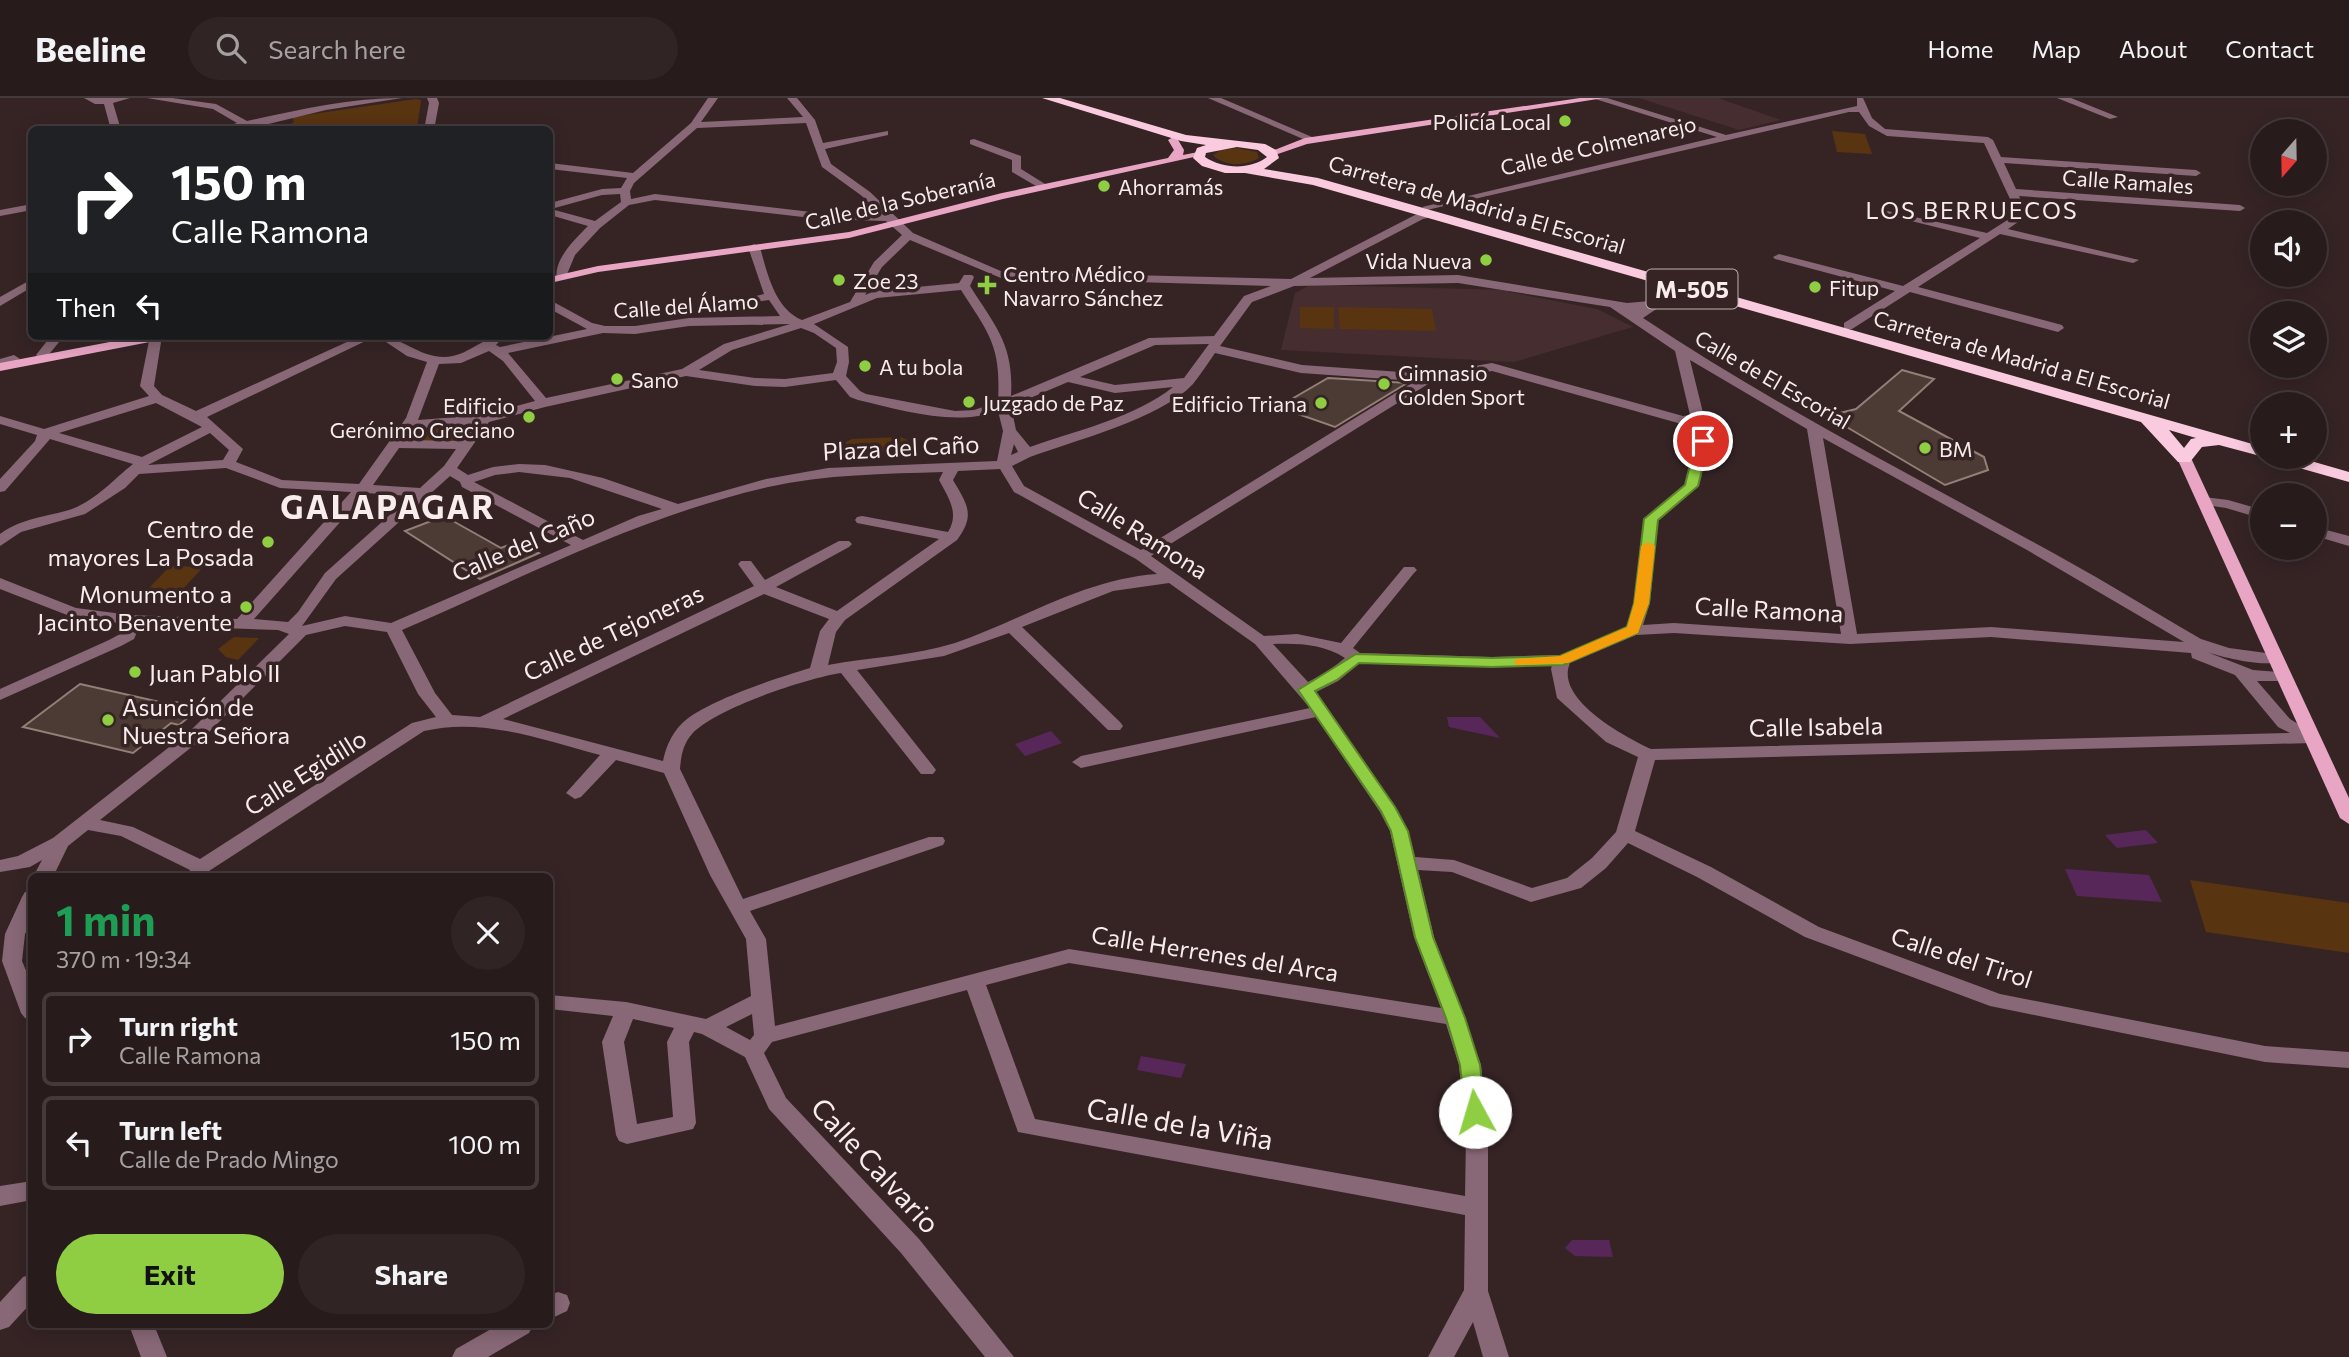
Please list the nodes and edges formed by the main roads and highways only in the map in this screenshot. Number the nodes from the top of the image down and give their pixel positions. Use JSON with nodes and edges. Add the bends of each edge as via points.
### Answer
{"nodes":[{"id":1,"x":1598,"y":98,"type":"edge"},
{"id":2,"x":1044,"y":100,"type":"edge"},
{"id":3,"x":1173,"y":140,"type":"junction"},
{"id":4,"x":1309,"y":141,"type":"junction"},
{"id":5,"x":1225,"y":144,"type":"junction"},
{"id":6,"x":1252,"y":145,"type":"junction"},
{"id":7,"x":1200,"y":153,"type":"junction"},
{"id":8,"x":1273,"y":156,"type":"junction"},
{"id":9,"x":1171,"y":161,"type":"junction"},
{"id":10,"x":1213,"y":166,"type":"junction"},
{"id":11,"x":1242,"y":169,"type":"junction"},
{"id":12,"x":1134,"y":170,"type":"junction"},
{"id":13,"x":1429,"y":211,"type":"junction"},
{"id":14,"x":555,"y":279,"type":"edge"},
{"id":15,"x":135,"y":340,"type":"edge"},
{"id":16,"x":92,"y":348,"type":"junction"},
{"id":17,"x":3,"y":363,"type":"edge"},
{"id":18,"x":2141,"y":417,"type":"junction"},
{"id":19,"x":2221,"y":440,"type":"junction"},
{"id":20,"x":2250,"y":440,"type":"edge"},
{"id":21,"x":2250,"y":448,"type":"edge"},
{"id":22,"x":2184,"y":458,"type":"junction"},
{"id":23,"x":2327,"y":463,"type":"edge"},
{"id":24,"x":2321,"y":469,"type":"edge"},
{"id":25,"x":2349,"y":469,"type":"edge"},
{"id":26,"x":2349,"y":477,"type":"edge"},
{"id":27,"x":2349,"y":818,"type":"edge"}],
"edges":[{"from":1,"to":4,"type":"main road"},
{"from":2,"to":3,"type":"highway","number":"M-505"},
{"from":2,"to":5,"type":"highway","number":"M-505","via":[[1185,138]]},
{"from":3,"to":7,"type":"highway","number":"M-505"},
{"from":3,"to":9,"type":"main road","via":[[1180,150]]},
{"from":4,"to":6,"type":"main road"},
{"from":4,"to":8,"type":"main road"},
{"from":5,"to":6,"type":"highway","number":"M-505"},
{"from":5,"to":7,"type":"highway","number":"M-505"},
{"from":6,"to":8,"type":"highway","number":"M-505"},
{"from":7,"to":9,"type":"main road","name":"Calle de la Soberanía"},
{"from":7,"to":10,"type":"highway","number":"M-505","via":[[1202,161]]},
{"from":8,"to":11,"type":"highway","number":"M-505","via":[[1263,166]]},
{"from":8,"to":13,"type":"highway","name":"Carretera de Madrid a El Escorial","number":"M-505","via":[[1304,172]]},
{"from":9,"to":12,"type":"main road","name":"Calle de la Soberanía"},
{"from":10,"to":11,"type":"highway","number":"M-505"},
{"from":10,"to":12,"type":"main road","name":"Calle de la Soberanía"},
{"from":11,"to":13,"type":"highway","name":"Carretera de Madrid a El Escorial","number":"M-505","via":[[1314,181]]},
{"from":12,"to":14,"type":"main road","name":"Calle de la Soberanía","via":[[891,220],[839,237]]},
{"from":13,"to":18,"type":"highway","name":"Carretera de Madrid a El Escorial","number":"M-505"},
{"from":13,"to":20,"type":"highway","name":"Carretera de Madrid a El Escorial","number":"M-505"},
{"from":15,"to":16,"type":"main road"},
{"from":16,"to":17,"type":"main road"},
{"from":16,"to":17,"type":"main road"},
{"from":18,"to":19,"type":"highway","name":"Carretera de Madrid a El Escorial","number":"M-505"},
{"from":18,"to":22,"type":"highway","via":[[2162,432]]},
{"from":19,"to":21,"type":"highway","name":"Carretera de Madrid a El Escorial","number":"M-505"},
{"from":19,"to":22,"type":"highway","via":[[2197,443]]},
{"from":22,"to":27,"type":"main road"},
{"from":23,"to":25,"type":"highway"},
{"from":24,"to":26,"type":"highway"}]}
